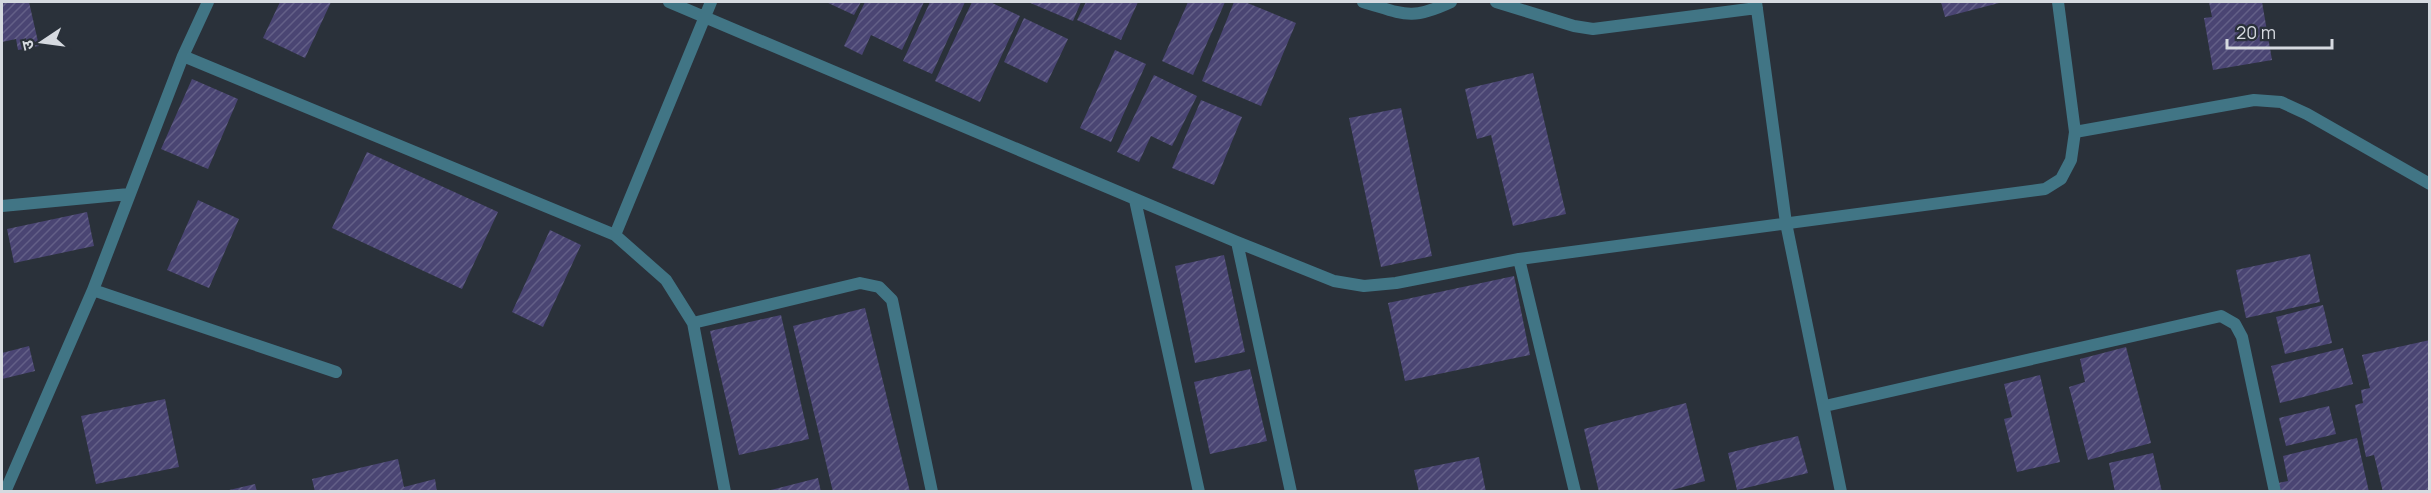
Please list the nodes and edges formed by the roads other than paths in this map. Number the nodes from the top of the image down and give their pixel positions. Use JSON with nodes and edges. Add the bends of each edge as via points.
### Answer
{"nodes":[{"id":1,"x":208,"y":2,"type":"edge"},
{"id":2,"x":669,"y":2,"type":"edge"},
{"id":3,"x":711,"y":2,"type":"edge"},
{"id":4,"x":1363,"y":2,"type":"edge"},
{"id":5,"x":1451,"y":2,"type":"edge"},
{"id":6,"x":1496,"y":2,"type":"edge"},
{"id":7,"x":2058,"y":2,"type":"edge"},
{"id":8,"x":1757,"y":5,"type":"edge"},
{"id":9,"x":704,"y":17,"type":"junction"},
{"id":10,"x":183,"y":56,"type":"junction"},
{"id":11,"x":2075,"y":132,"type":"junction"},
{"id":12,"x":2430,"y":184,"type":"edge"},
{"id":13,"x":129,"y":194,"type":"junction"},
{"id":14,"x":1135,"y":200,"type":"junction"},
{"id":15,"x":2,"y":206,"type":"edge"},
{"id":16,"x":1786,"y":223,"type":"junction"},
{"id":17,"x":615,"y":235,"type":"junction"},
{"id":18,"x":1237,"y":242,"type":"junction"},
{"id":19,"x":1519,"y":259,"type":"junction"},
{"id":20,"x":93,"y":290,"type":"junction"},
{"id":21,"x":693,"y":323,"type":"junction"},
{"id":22,"x":336,"y":372,"type":"dead end"},
{"id":23,"x":1825,"y":406,"type":"junction"},
{"id":24,"x":5,"y":492,"type":"edge"},
{"id":25,"x":726,"y":492,"type":"edge"},
{"id":26,"x":932,"y":492,"type":"edge"},
{"id":27,"x":1199,"y":492,"type":"edge"},
{"id":28,"x":1291,"y":492,"type":"edge"},
{"id":29,"x":1575,"y":492,"type":"edge"},
{"id":30,"x":1841,"y":492,"type":"edge"},
{"id":31,"x":2275,"y":492,"type":"edge"}],
"edges":[{"from":1,"to":10,"type":"street"},
{"from":2,"to":9,"type":"street"},
{"from":3,"to":9,"type":"street"},
{"from":4,"to":5,"type":"street","via":[[1410,15],[1428,13]]},
{"from":6,"to":8,"type":"street","via":[[1593,29]]},
{"from":7,"to":11,"type":"street"},
{"from":8,"to":16,"type":"street"},
{"from":9,"to":14,"type":"street"},
{"from":9,"to":17,"type":"street"},
{"from":10,"to":13,"type":"street"},
{"from":10,"to":17,"type":"street"},
{"from":11,"to":12,"type":"street","via":[[2254,100],[2281,102]]},
{"from":11,"to":16,"type":"street","via":[[2071,160],[2061,179],[2045,189]]},
{"from":13,"to":15,"type":"street"},
{"from":13,"to":20,"type":"street"},
{"from":14,"to":18,"type":"street"},
{"from":14,"to":27,"type":"street"},
{"from":16,"to":19,"type":"street"},
{"from":16,"to":23,"type":"street"},
{"from":17,"to":21,"type":"street","via":[[666,280]]},
{"from":18,"to":19,"type":"street","via":[[1334,281],[1364,286]]},
{"from":18,"to":28,"type":"street"},
{"from":19,"to":29,"type":"street"},
{"from":20,"to":22,"type":"street"},
{"from":20,"to":24,"type":"street"},
{"from":21,"to":25,"type":"street"},
{"from":21,"to":26,"type":"street","via":[[860,283],[879,287],[892,300]]},
{"from":23,"to":30,"type":"street"},
{"from":23,"to":31,"type":"street","via":[[2221,316],[2235,324],[2242,337]]}]}
